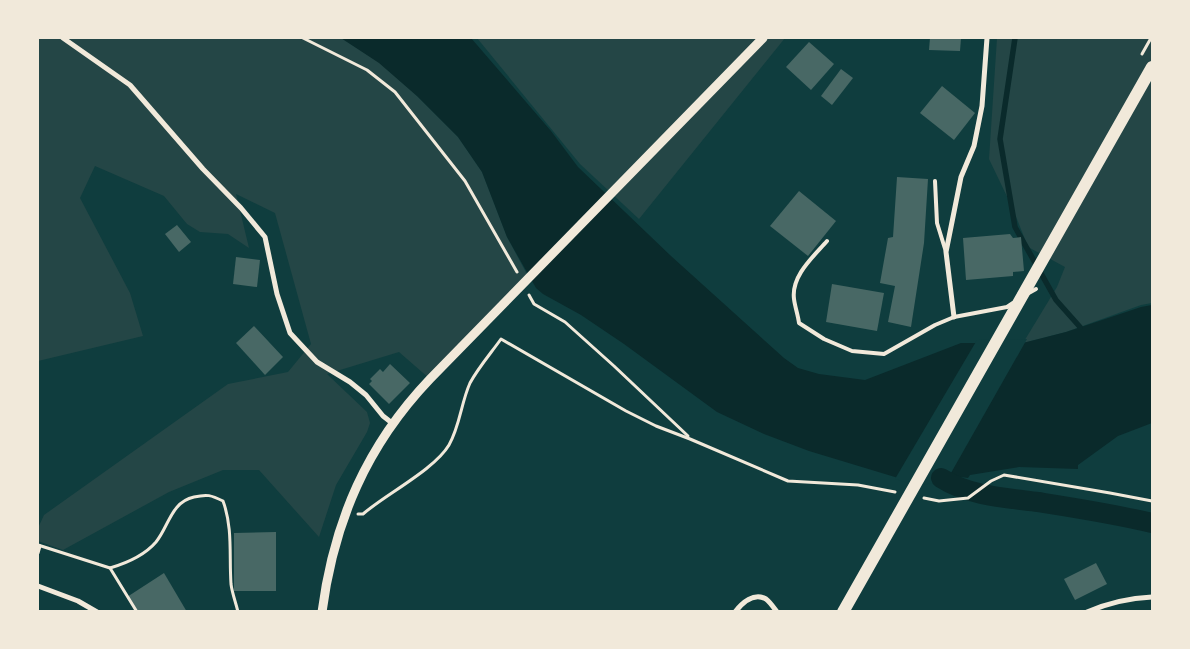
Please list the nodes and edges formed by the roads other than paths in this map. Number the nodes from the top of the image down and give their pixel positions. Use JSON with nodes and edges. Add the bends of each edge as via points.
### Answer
{"nodes":[{"id":1,"x":62,"y":38,"type":"edge"},
{"id":2,"x":763,"y":38,"type":"edge"},
{"id":3,"x":987,"y":38,"type":"edge"},
{"id":4,"x":1152,"y":67,"type":"edge"},
{"id":5,"x":935,"y":181,"type":"dead end"},
{"id":6,"x":826,"y":240,"type":"dead end"},
{"id":7,"x":946,"y":252,"type":"junction"},
{"id":8,"x":1036,"y":289,"type":"dead end"},
{"id":9,"x":954,"y":317,"type":"junction"},
{"id":10,"x":392,"y":423,"type":"junction"},
{"id":11,"x":38,"y":586,"type":"edge"},
{"id":12,"x":1152,"y":597,"type":"edge"},
{"id":13,"x":97,"y":612,"type":"edge"},
{"id":14,"x":322,"y":612,"type":"edge"},
{"id":15,"x":735,"y":612,"type":"edge"},
{"id":16,"x":777,"y":612,"type":"edge"},
{"id":17,"x":842,"y":612,"type":"edge"},
{"id":18,"x":1087,"y":612,"type":"edge"}],
"edges":[{"from":1,"to":10,"type":"street","via":[[130,85],[265,237],[277,294],[290,334],[317,362],[366,395]]},
{"from":2,"to":10,"type":"street","via":[[416,394]]},
{"from":3,"to":7,"type":"street","via":[[982,106],[974,146],[961,177]]},
{"from":4,"to":17,"type":"main road"},
{"from":5,"to":7,"type":"lane","via":[[937,223]]},
{"from":6,"to":9,"type":"lane","via":[[795,283],[794,298],[799,323],[824,339],[852,351],[884,354]]},
{"from":7,"to":9,"type":"street"},
{"from":8,"to":9,"type":"lane","via":[[1007,307]]},
{"from":10,"to":14,"type":"street","via":[[372,455],[346,510],[334,546]]},
{"from":11,"to":13,"type":"street"},
{"from":12,"to":18,"type":"street","via":[[1103,605]]},
{"from":15,"to":16,"type":"street","via":[[750,598],[758,597],[766,599]]}]}
